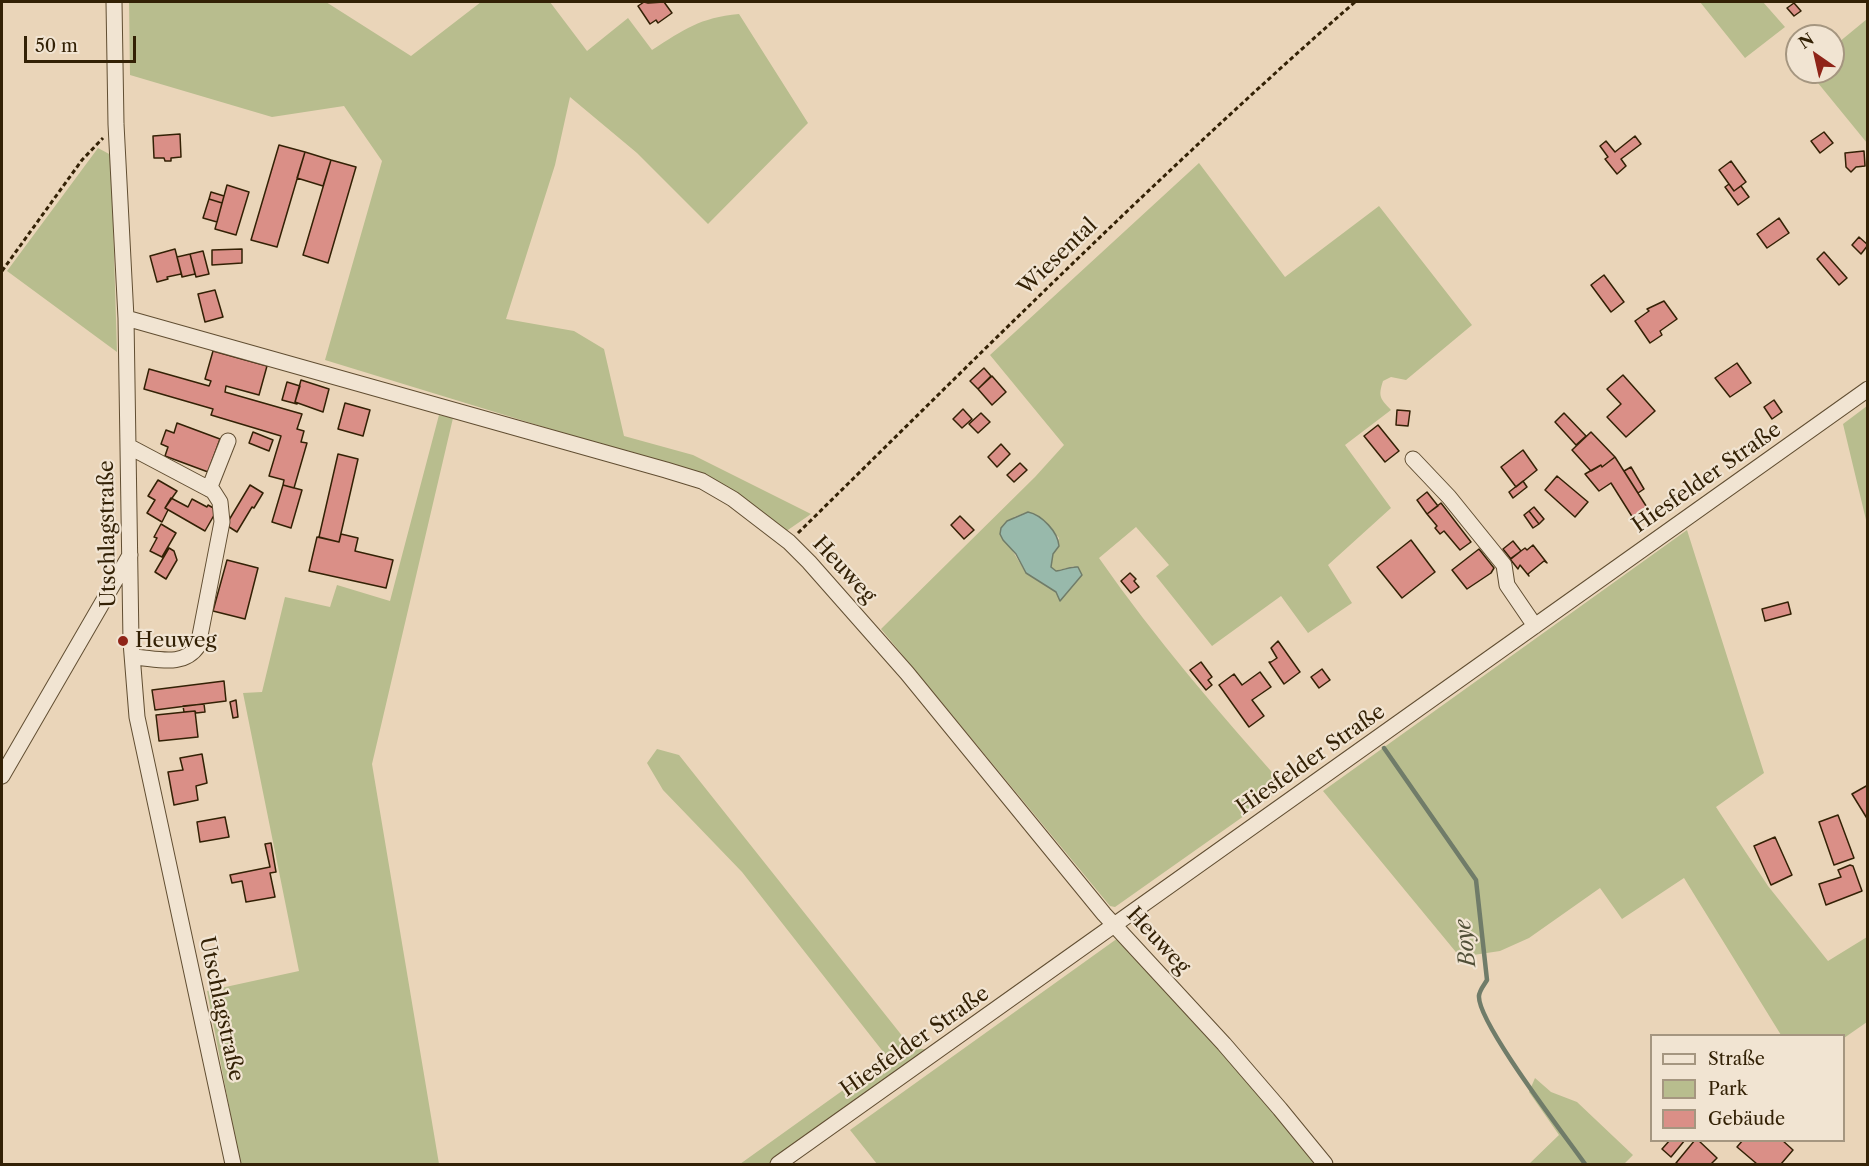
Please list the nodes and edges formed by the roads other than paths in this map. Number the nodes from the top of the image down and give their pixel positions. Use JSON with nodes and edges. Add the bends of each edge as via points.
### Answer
{"nodes":[{"id":1,"x":114,"y":2,"type":"edge"},
{"id":2,"x":126,"y":318,"type":"junction"},
{"id":3,"x":1868,"y":389,"type":"edge"},
{"id":4,"x":228,"y":441,"type":"dead end"},
{"id":5,"x":128,"y":446,"type":"junction"},
{"id":6,"x":1413,"y":459,"type":"dead end"},
{"id":7,"x":209,"y":489,"type":"junction"},
{"id":8,"x":130,"y":555,"type":"junction"},
{"id":9,"x":1535,"y":626,"type":"junction"},
{"id":10,"x":133,"y":657,"type":"junction"},
{"id":11,"x":2,"y":776,"type":"edge"},
{"id":12,"x":1116,"y":925,"type":"junction"},
{"id":13,"x":233,"y":1164,"type":"edge"},
{"id":14,"x":778,"y":1164,"type":"edge"},
{"id":15,"x":1325,"y":1164,"type":"edge"}],
"edges":[{"from":1,"to":2,"type":"street","name":"Utschlagstraße"},
{"from":2,"to":5,"type":"street","name":"Utschlagstraße"},
{"from":2,"to":12,"type":"street","name":"Heuweg","via":[[702,481],[733,500],[789,542],[847,604]]},
{"from":3,"to":9,"type":"street","name":"Hiesfelder Straße"},
{"from":4,"to":7,"type":"street"},
{"from":5,"to":7,"type":"street"},
{"from":5,"to":8,"type":"street","name":"Utschlagstraße"},
{"from":6,"to":9,"type":"street","via":[[1504,565],[1507,585]]},
{"from":7,"to":10,"type":"street","via":[[220,502],[222,522],[198,646],[179,660]]},
{"from":8,"to":10,"type":"street","name":"Utschlagstraße"},
{"from":8,"to":11,"type":"street"},
{"from":9,"to":12,"type":"street","name":"Hiesfelder Straße"},
{"from":10,"to":13,"type":"street","name":"Utschlagstraße","via":[[137,717]]},
{"from":12,"to":14,"type":"street","name":"Hiesfelder Straße"},
{"from":12,"to":15,"type":"street","name":"Heuweg"}]}
